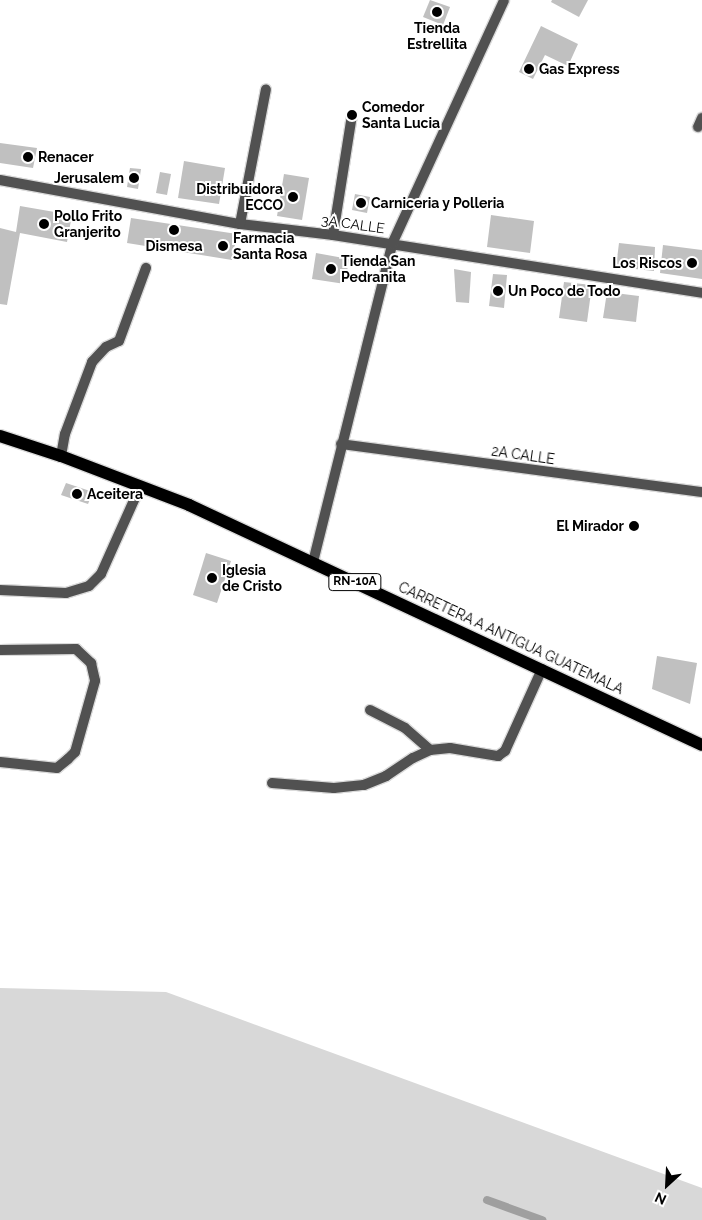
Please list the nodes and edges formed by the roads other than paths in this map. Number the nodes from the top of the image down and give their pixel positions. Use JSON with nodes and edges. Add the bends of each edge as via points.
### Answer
{"nodes":[{"id":1,"x":504,"y":0,"type":"edge"},
{"id":2,"x":266,"y":89,"type":"dead end"},
{"id":3,"x":352,"y":115,"type":"dead end"},
{"id":4,"x":0,"y":180,"type":"edge"},
{"id":5,"x":240,"y":224,"type":"junction"},
{"id":6,"x":334,"y":235,"type":"junction"},
{"id":7,"x":392,"y":244,"type":"junction"},
{"id":8,"x":146,"y":268,"type":"dead end"},
{"id":9,"x":702,"y":293,"type":"edge"},
{"id":10,"x":0,"y":436,"type":"edge"},
{"id":11,"x":341,"y":444,"type":"junction"},
{"id":12,"x":61,"y":456,"type":"junction"},
{"id":13,"x":140,"y":487,"type":"junction"},
{"id":14,"x":702,"y":492,"type":"edge"},
{"id":15,"x":313,"y":562,"type":"junction"},
{"id":16,"x":0,"y":590,"type":"edge"},
{"id":17,"x":0,"y":650,"type":"edge"},
{"id":18,"x":542,"y":669,"type":"junction"},
{"id":19,"x":370,"y":710,"type":"dead end"},
{"id":20,"x":702,"y":745,"type":"edge"},
{"id":21,"x":430,"y":750,"type":"junction"},
{"id":22,"x":0,"y":762,"type":"edge"},
{"id":23,"x":272,"y":783,"type":"dead end"}],
"edges":[{"from":1,"to":7,"type":"street"},
{"from":2,"to":5,"type":"street"},
{"from":3,"to":6,"type":"street"},
{"from":4,"to":5,"type":"street","name":"3A CALLE"},
{"from":5,"to":6,"type":"street","name":"3A CALLE"},
{"from":6,"to":7,"type":"street","name":"3A CALLE"},
{"from":7,"to":9,"type":"street","name":"3A CALLE"},
{"from":7,"to":11,"type":"street"},
{"from":8,"to":12,"type":"street","via":[[119,341],[92,362]]},
{"from":10,"to":12,"type":"main road","name":"CARRETERA A ANTIGUA GUATEMALA","number":"RN-10A"},
{"from":11,"to":14,"type":"street","name":"2A CALLE"},
{"from":11,"to":15,"type":"street"},
{"from":12,"to":13,"type":"main road","name":"CARRETERA A ANTIGUA GUATEMALA","number":"RN-10A"},
{"from":13,"to":15,"type":"main road","name":"CARRETERA A ANTIGUA GUATEMALA","number":"RN-10A","via":[[189,505]]},
{"from":13,"to":16,"type":"street","via":[[101,574],[89,586],[66,593]]},
{"from":15,"to":18,"type":"main road","name":"CARRETERA A ANTIGUA GUATEMALA","number":"RN-10A"},
{"from":17,"to":22,"type":"street","via":[[76,649],[91,663],[95,681],[75,752],[68,759],[57,768]]},
{"from":18,"to":20,"type":"main road","name":"CARRETERA A ANTIGUA GUATEMALA","number":"RN-10A"},
{"from":18,"to":21,"type":"street","via":[[502,754],[450,748]]},
{"from":19,"to":21,"type":"street","via":[[405,728]]},
{"from":21,"to":23,"type":"street","via":[[386,776],[364,784],[334,788]]}]}
